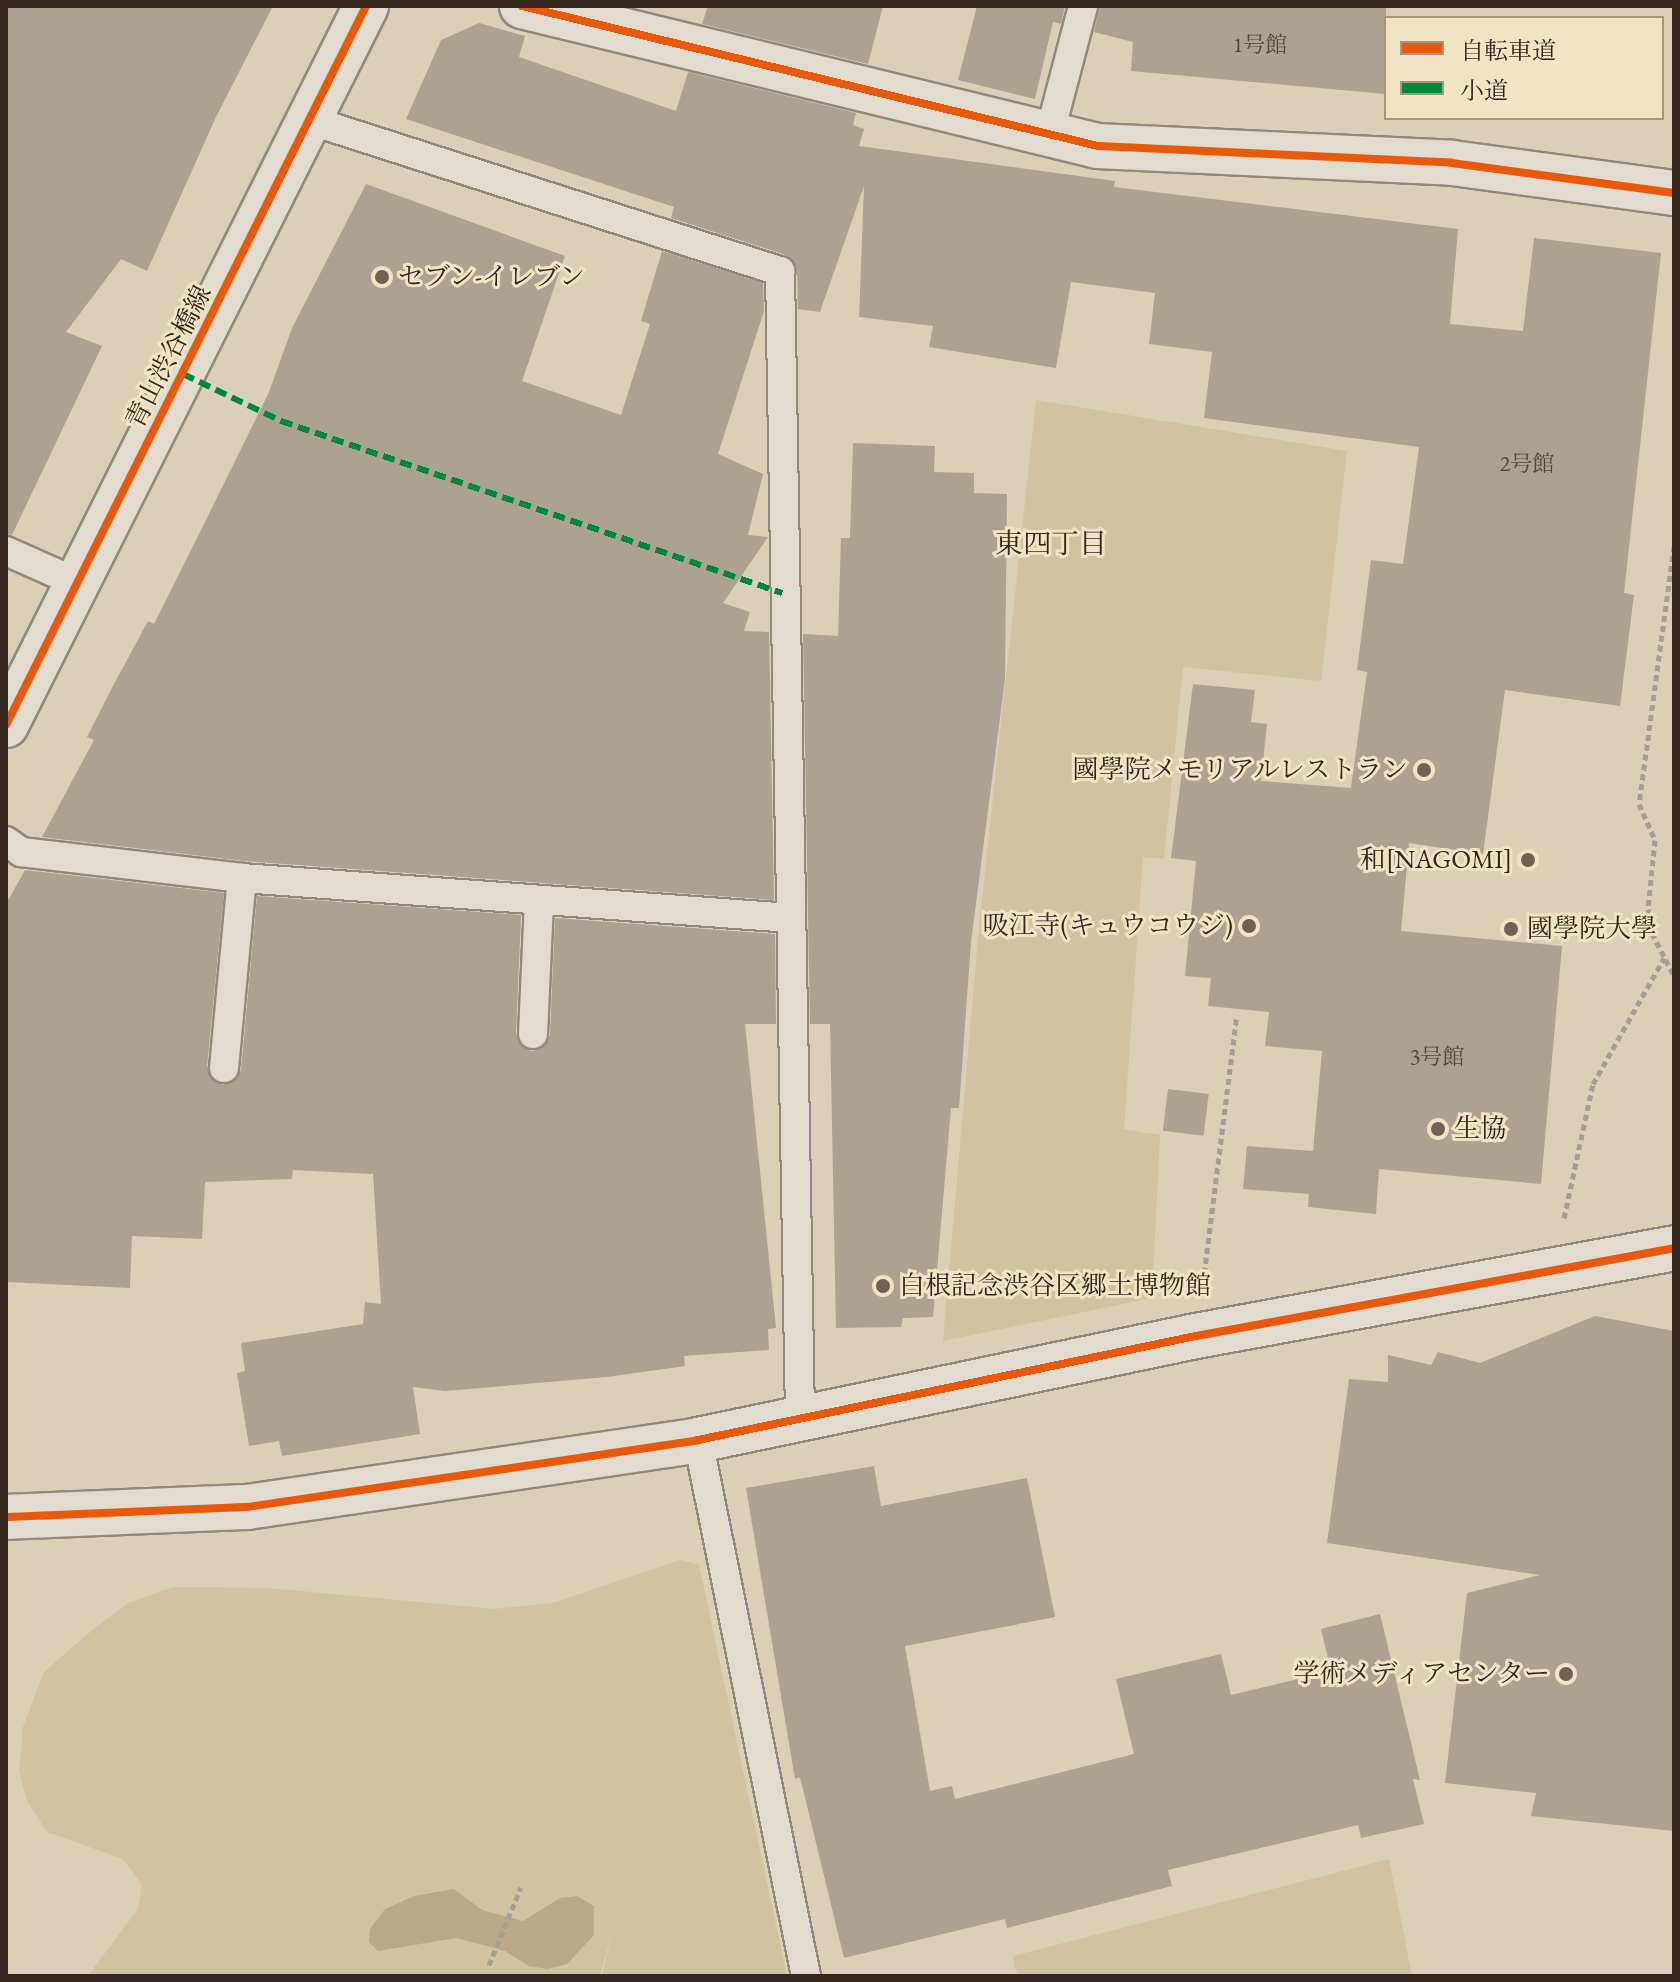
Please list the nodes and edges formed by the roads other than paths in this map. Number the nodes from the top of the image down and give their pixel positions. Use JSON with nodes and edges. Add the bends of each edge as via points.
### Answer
{"nodes":[{"id":1,"x":366,"y":6,"type":"edge"},
{"id":2,"x":522,"y":6,"type":"edge"},
{"id":3,"x":1083,"y":6,"type":"edge"},
{"id":4,"x":309,"y":120,"type":"junction"},
{"id":5,"x":1049,"y":136,"type":"junction"},
{"id":6,"x":1674,"y":193,"type":"edge"},
{"id":7,"x":6,"y":551,"type":"edge"},
{"id":8,"x":78,"y":583,"type":"junction"},
{"id":9,"x":6,"y":725,"type":"edge"},
{"id":10,"x":6,"y":841,"type":"edge"},
{"id":11,"x":242,"y":878,"type":"junction"},
{"id":12,"x":539,"y":900,"type":"junction"},
{"id":13,"x":791,"y":918,"type":"junction"},
{"id":14,"x":533,"y":1034,"type":"dead end"},
{"id":15,"x":224,"y":1068,"type":"dead end"},
{"id":16,"x":1674,"y":1248,"type":"edge"},
{"id":17,"x":800,"y":1420,"type":"junction"},
{"id":18,"x":698,"y":1440,"type":"junction"},
{"id":19,"x":6,"y":1517,"type":"edge"},
{"id":20,"x":806,"y":1976,"type":"edge"}],
"edges":[{"from":1,"to":4,"type":"street","name":"青山渋谷橋線"},
{"from":2,"to":5,"type":"street"},
{"from":3,"to":5,"type":"lane"},
{"from":4,"to":8,"type":"street","name":"青山渋谷橋線"},
{"from":4,"to":13,"type":"lane","via":[[780,271]]},
{"from":5,"to":6,"type":"street","via":[[1098,146],[1452,163]]},
{"from":7,"to":8,"type":"lane"},
{"from":8,"to":9,"type":"street","name":"青山渋谷橋線"},
{"from":10,"to":11,"type":"lane","via":[[21,852]]},
{"from":11,"to":12,"type":"lane"},
{"from":11,"to":15,"type":"lane"},
{"from":12,"to":13,"type":"lane"},
{"from":12,"to":14,"type":"lane"},
{"from":13,"to":17,"type":"lane"},
{"from":16,"to":17,"type":"street","via":[[1196,1336]]},
{"from":17,"to":18,"type":"street"},
{"from":18,"to":19,"type":"street","via":[[247,1507]]},
{"from":18,"to":20,"type":"lane"}]}
